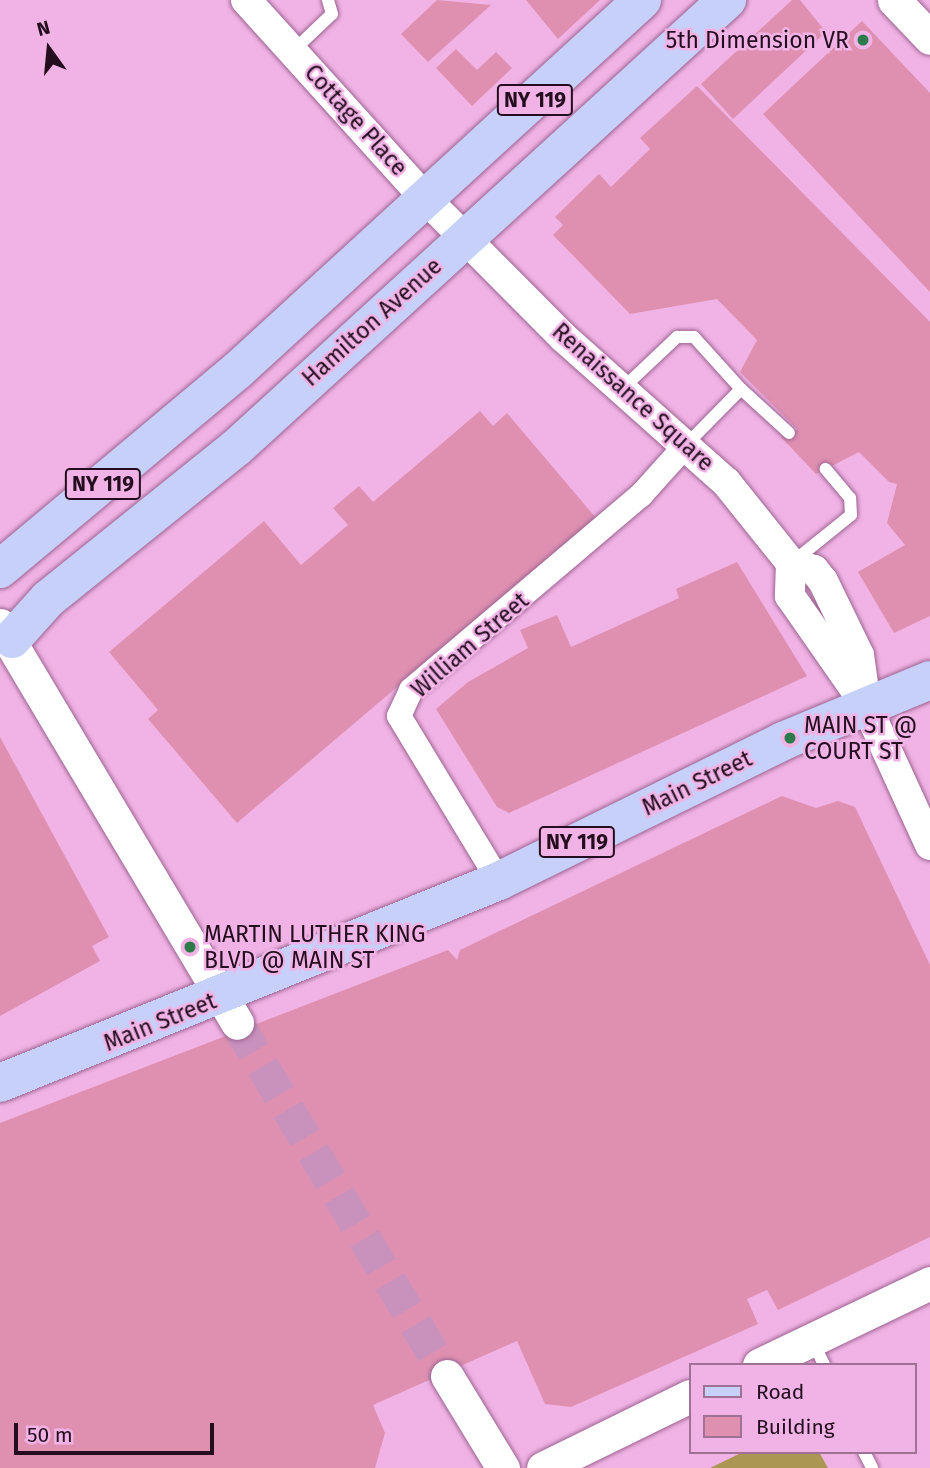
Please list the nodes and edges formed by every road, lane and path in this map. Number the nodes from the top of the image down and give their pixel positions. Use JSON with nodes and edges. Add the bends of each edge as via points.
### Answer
{"nodes":[{"id":1,"x":246,"y":0,"type":"edge"},
{"id":2,"x":328,"y":0,"type":"edge"},
{"id":3,"x":642,"y":0,"type":"edge"},
{"id":4,"x":727,"y":0,"type":"edge"},
{"id":5,"x":894,"y":0,"type":"edge"},
{"id":6,"x":930,"y":38,"type":"edge"},
{"id":7,"x":294,"y":50,"type":"junction"},
{"id":8,"x":427,"y":200,"type":"junction"},
{"id":9,"x":467,"y":238,"type":"junction"},
{"id":10,"x":622,"y":389,"type":"junction"},
{"id":11,"x":741,"y":389,"type":"junction"},
{"id":12,"x":789,"y":433,"type":"dead end"},
{"id":13,"x":685,"y":445,"type":"junction"},
{"id":14,"x":826,"y":469,"type":"dead end"},
{"id":15,"x":791,"y":563,"type":"junction"},
{"id":16,"x":0,"y":569,"type":"edge"},
{"id":17,"x":6,"y":632,"type":"edge"},
{"id":18,"x":930,"y":680,"type":"edge"},
{"id":19,"x":866,"y":705,"type":"junction"},
{"id":20,"x":930,"y":845,"type":"edge"},
{"id":21,"x":499,"y":881,"type":"junction"},
{"id":22,"x":229,"y":1010,"type":"junction"},
{"id":23,"x":0,"y":1083,"type":"edge"},
{"id":24,"x":930,"y":1283,"type":"edge"},
{"id":25,"x":818,"y":1353,"type":"edge"},
{"id":26,"x":769,"y":1363,"type":"edge"},
{"id":27,"x":447,"y":1376,"type":"tunnel mouth"},
{"id":28,"x":688,"y":1397,"type":"edge"},
{"id":29,"x":503,"y":1468,"type":"edge"},
{"id":30,"x":543,"y":1468,"type":"edge"}],
"edges":[{"from":1,"to":7,"type":"street","name":"Cottage Place"},
{"from":2,"to":7,"type":"lane","via":[[332,14]]},
{"from":3,"to":8,"type":"main road","number":"NY 119"},
{"from":4,"to":9,"type":"main road","name":"Hamilton Avenue"},
{"from":5,"to":6,"type":"main road"},
{"from":7,"to":8,"type":"street","name":"Cottage Place"},
{"from":8,"to":9,"type":"street","name":"Cottage Place"},
{"from":8,"to":16,"type":"main road","number":"NY 119","via":[[206,398]]},
{"from":9,"to":10,"type":"street","name":"Renaissance Square"},
{"from":9,"to":17,"type":"main road","name":"Hamilton Avenue","via":[[236,448]]},
{"from":10,"to":11,"type":"lane","via":[[677,337],[694,337]]},
{"from":10,"to":13,"type":"street","name":"Renaissance Square"},
{"from":11,"to":12,"type":"lane"},
{"from":11,"to":13,"type":"lane"},
{"from":13,"to":15,"type":"street","name":"Renaissance Square","via":[[741,498]]},
{"from":13,"to":21,"type":"street","name":"William Street","via":[[641,495],[411,690],[401,725]]},
{"from":14,"to":15,"type":"lane","via":[[850,498],[851,515]]},
{"from":15,"to":19,"type":"street","via":[[790,596]]},
{"from":17,"to":22,"type":"main road"},
{"from":18,"to":19,"type":"main road","name":"Main Street","number":"NY 119"},
{"from":19,"to":20,"type":"street"},
{"from":19,"to":21,"type":"main road","name":"Main Street","number":"NY 119"},
{"from":21,"to":22,"type":"main road","name":"Main Street","number":"NY 119"},
{"from":22,"to":23,"type":"main road","name":"Main Street","number":"NY 119"},
{"from":24,"to":25,"type":"main road"},
{"from":25,"to":26,"type":"main road"},
{"from":27,"to":29,"type":"main road"},
{"from":28,"to":30,"type":"main road"}]}
